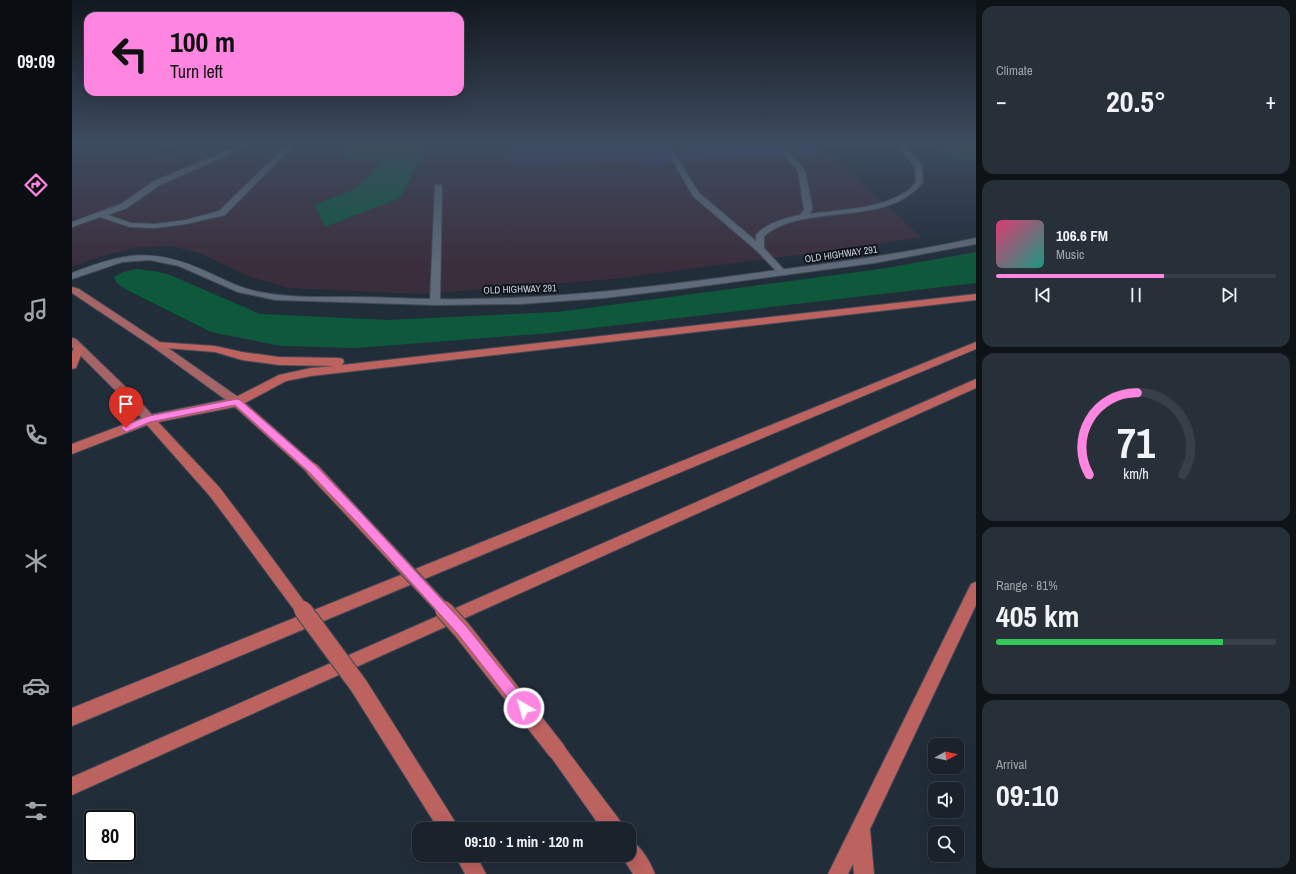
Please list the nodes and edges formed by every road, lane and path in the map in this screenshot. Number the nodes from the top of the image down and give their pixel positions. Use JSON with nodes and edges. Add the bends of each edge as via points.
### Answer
{"nodes":[{"id":1,"x":153,"y":186,"type":"edge"},
{"id":2,"x":250,"y":186,"type":"edge"},
{"id":3,"x":691,"y":186,"type":"edge"},
{"id":4,"x":804,"y":186,"type":"edge"},
{"id":5,"x":918,"y":186,"type":"edge"},
{"id":6,"x":438,"y":187,"type":"dead end"},
{"id":7,"x":101,"y":215,"type":"junction"},
{"id":8,"x":803,"y":217,"type":"junction"},
{"id":9,"x":72,"y":225,"type":"edge"},
{"id":10,"x":976,"y":241,"type":"edge"},
{"id":11,"x":760,"y":249,"type":"junction"},
{"id":12,"x":783,"y":273,"type":"junction"},
{"id":13,"x":72,"y":276,"type":"edge"},
{"id":14,"x":72,"y":290,"type":"edge"},
{"id":15,"x":976,"y":297,"type":"edge"},
{"id":16,"x":435,"y":302,"type":"junction"},
{"id":17,"x":76,"y":344,"type":"edge"},
{"id":18,"x":157,"y":344,"type":"junction"},
{"id":19,"x":976,"y":345,"type":"edge"},
{"id":20,"x":393,"y":363,"type":"junction"},
{"id":21,"x":72,"y":365,"type":"edge"},
{"id":22,"x":976,"y":383,"type":"edge"},
{"id":23,"x":237,"y":402,"type":"junction"},
{"id":24,"x":149,"y":419,"type":"junction"},
{"id":25,"x":72,"y":449,"type":"edge"},
{"id":26,"x":976,"y":589,"type":"edge"},
{"id":27,"x":72,"y":717,"type":"edge"},
{"id":28,"x":72,"y":786,"type":"edge"},
{"id":29,"x":445,"y":822,"type":"edge"},
{"id":30,"x":609,"y":822,"type":"edge"},
{"id":31,"x":860,"y":828,"type":"junction"},
{"id":32,"x":636,"y":860,"type":"edge"},
{"id":33,"x":469,"y":862,"type":"edge"},
{"id":34,"x":476,"y":874,"type":"edge"},
{"id":35,"x":645,"y":874,"type":"edge"},
{"id":36,"x":838,"y":874,"type":"edge"},
{"id":37,"x":864,"y":874,"type":"edge"}],
"edges":[{"from":1,"to":7,"type":"street","via":[[124,206]]},
{"from":2,"to":7,"type":"street","via":[[222,213],[186,222],[155,226],[130,225]]},
{"from":3,"to":11,"type":"street","via":[[696,194]]},
{"from":4,"to":8,"type":"street","via":[[808,210]]},
{"from":5,"to":8,"type":"street","via":[[910,194],[898,200]]},
{"from":6,"to":16,"type":"street"},
{"from":7,"to":9,"type":"street"},
{"from":8,"to":11,"type":"street","via":[[780,223],[765,231],[760,235]]},
{"from":10,"to":12,"type":"street","name":"OLD HIGHWAY 291","via":[[899,256]]},
{"from":11,"to":12,"type":"street"},
{"from":12,"to":16,"type":"street","name":"OLD HIGHWAY 291","via":[[602,296]]},
{"from":13,"to":16,"type":"street","name":"OLD HIGHWAY 291","via":[[112,261],[145,256],[184,264],[229,286],[253,294],[283,298]]},
{"from":14,"to":18,"type":"main road"},
{"from":15,"to":20,"type":"highway"},
{"from":17,"to":21,"type":"highway"},
{"from":17,"to":24,"type":"main road"},
{"from":18,"to":20,"type":"highway","via":[[215,349],[279,361]]},
{"from":18,"to":23,"type":"main road"},
{"from":19,"to":27,"type":"highway"},
{"from":20,"to":23,"type":"highway","via":[[311,372],[283,378]]},
{"from":22,"to":28,"type":"highway"},
{"from":23,"to":24,"type":"highway"},
{"from":23,"to":30,"type":"highway","bridge":true,"via":[[312,469],[462,630]]},
{"from":24,"to":25,"type":"highway"},
{"from":24,"to":29,"type":"highway","bridge":true,"via":[[214,491],[359,686]]},
{"from":26,"to":31,"type":"highway"},
{"from":31,"to":36,"type":"highway"},
{"from":31,"to":37,"type":"highway"},
{"from":32,"to":35,"type":"highway"},
{"from":33,"to":34,"type":"highway"}]}
